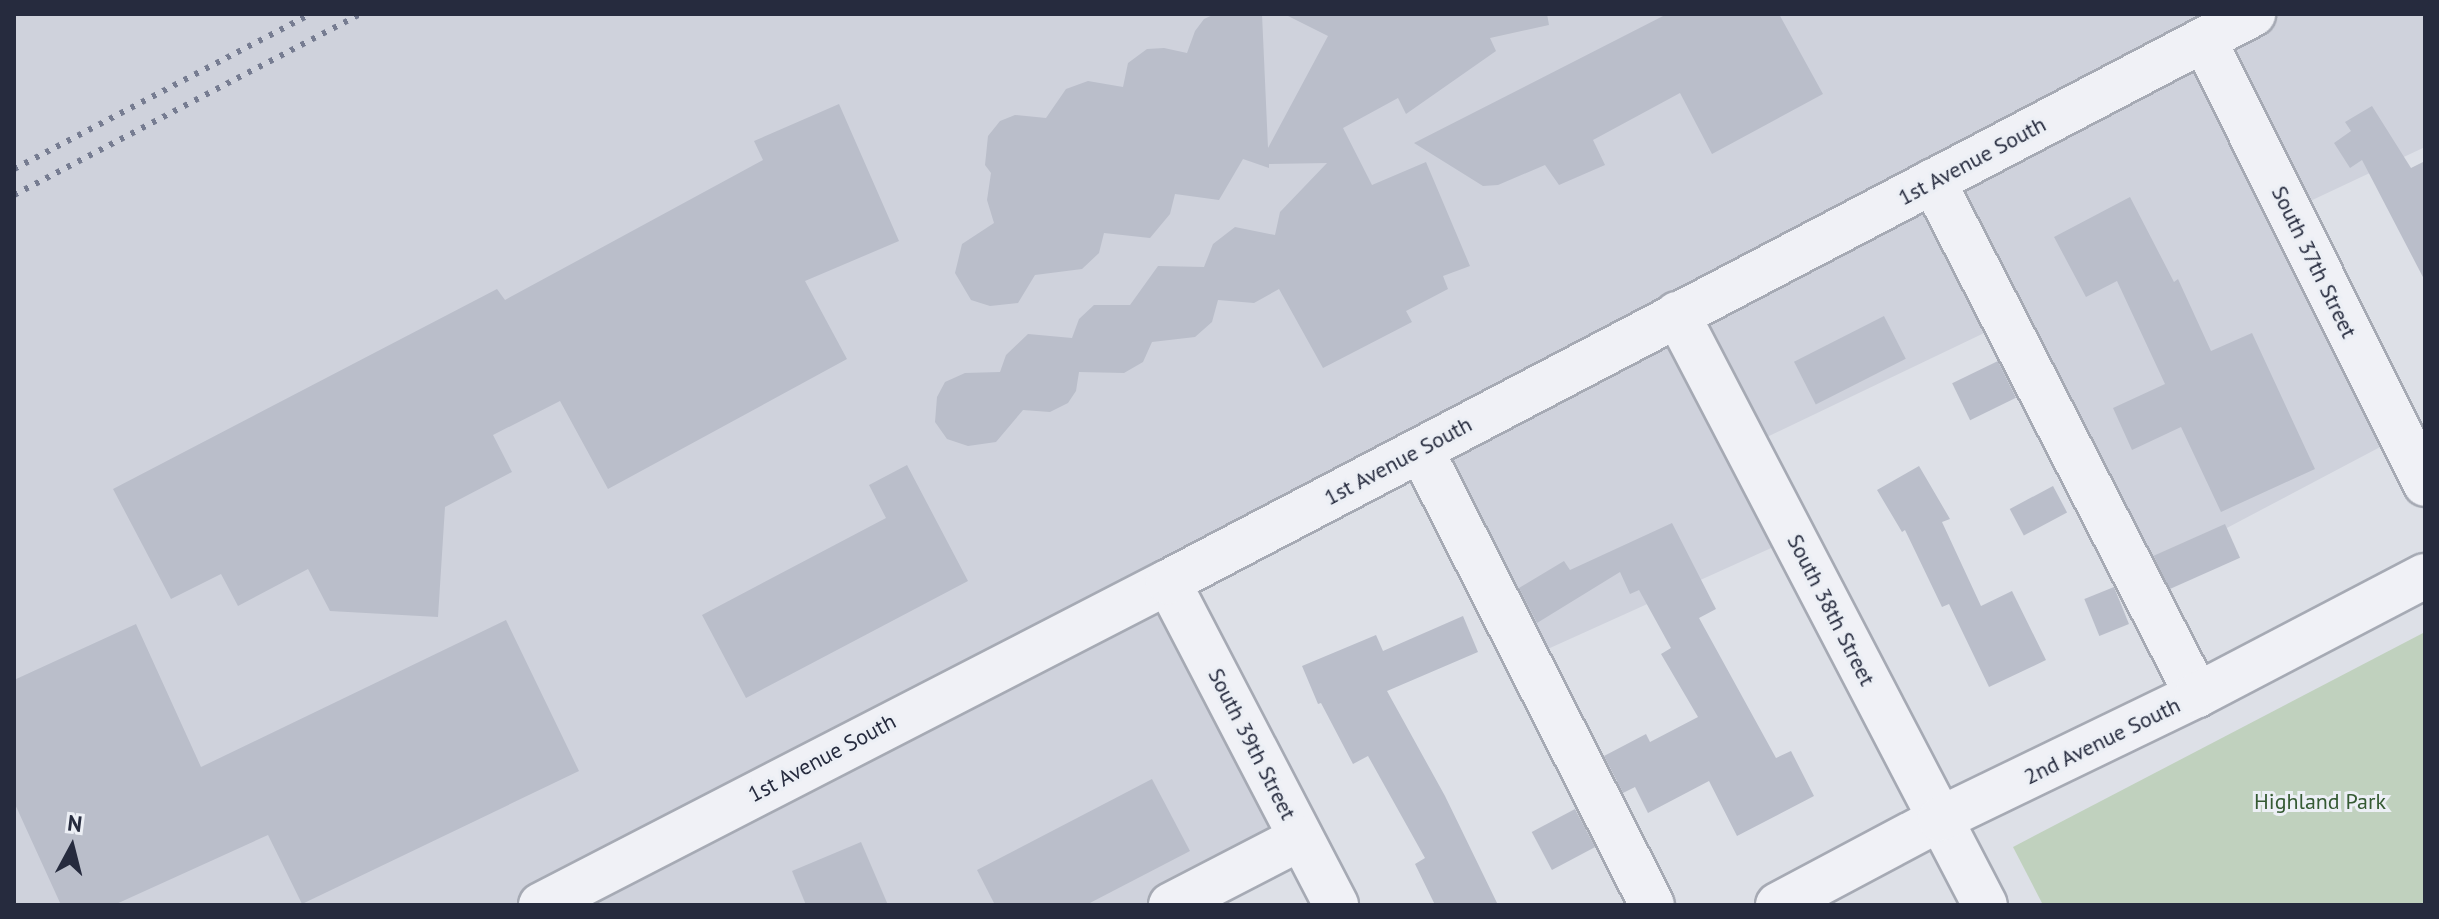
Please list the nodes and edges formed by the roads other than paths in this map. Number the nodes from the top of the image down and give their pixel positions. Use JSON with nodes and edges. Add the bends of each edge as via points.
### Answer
{"nodes":[{"id":1,"x":2253,"y":14,"type":"edge"},
{"id":2,"x":2204,"y":40,"type":"junction"},
{"id":3,"x":1933,"y":181,"type":"junction"},
{"id":4,"x":1677,"y":314,"type":"junction"},
{"id":5,"x":1421,"y":450,"type":"junction"},
{"id":6,"x":2425,"y":484,"type":"edge"},
{"id":7,"x":2425,"y":576,"type":"edge"},
{"id":8,"x":1168,"y":582,"type":"junction"},
{"id":9,"x":2197,"y":695,"type":"junction"},
{"id":10,"x":1940,"y":819,"type":"junction"},
{"id":11,"x":1301,"y":838,"type":"junction"},
{"id":12,"x":541,"y":905,"type":"edge"},
{"id":13,"x":1171,"y":905,"type":"edge"},
{"id":14,"x":1336,"y":905,"type":"edge"},
{"id":15,"x":1652,"y":905,"type":"edge"},
{"id":16,"x":1778,"y":905,"type":"edge"},
{"id":17,"x":1985,"y":905,"type":"edge"}],
"edges":[{"from":1,"to":2,"type":"street","name":"1st Avenue South"},
{"from":2,"to":3,"type":"street","name":"1st Avenue South"},
{"from":2,"to":6,"type":"street","name":"South 37th Street"},
{"from":3,"to":4,"type":"street","name":"1st Avenue South"},
{"from":3,"to":9,"type":"street"},
{"from":4,"to":5,"type":"street","name":"1st Avenue South"},
{"from":4,"to":10,"type":"street","name":"South 38th Street"},
{"from":5,"to":8,"type":"street","name":"1st Avenue South"},
{"from":5,"to":15,"type":"street"},
{"from":7,"to":9,"type":"street","name":"2nd Avenue South"},
{"from":8,"to":11,"type":"street","name":"South 39th Street"},
{"from":8,"to":12,"type":"street","name":"1st Avenue South"},
{"from":9,"to":10,"type":"street","name":"2nd Avenue South"},
{"from":10,"to":16,"type":"street","name":"2nd Avenue South"},
{"from":10,"to":17,"type":"street","name":"South 38th Street"},
{"from":11,"to":13,"type":"street"},
{"from":11,"to":14,"type":"street","name":"South 39th Street"}]}
